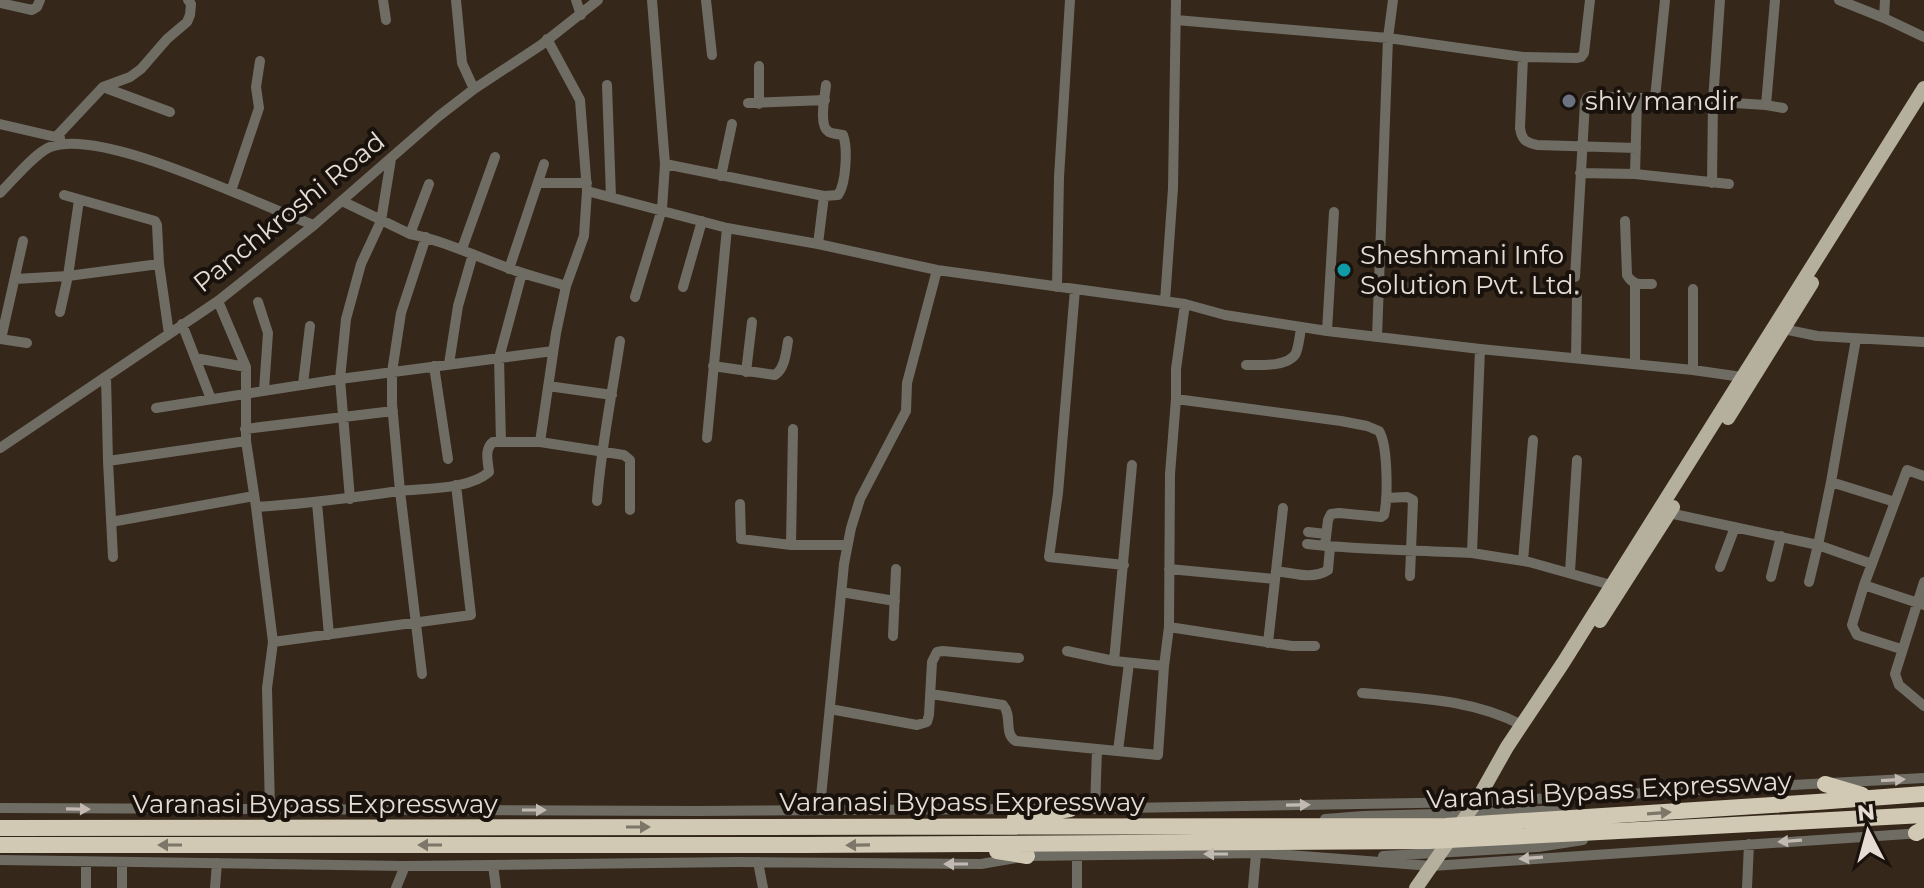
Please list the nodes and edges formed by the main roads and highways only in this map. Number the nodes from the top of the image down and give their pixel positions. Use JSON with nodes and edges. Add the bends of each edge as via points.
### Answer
{"nodes":[{"id":1,"x":1924,"y":88,"type":"edge"},
{"id":2,"x":1924,"y":102,"type":"edge"},
{"id":3,"x":1778,"y":328,"type":"junction"},
{"id":4,"x":1496,"y":767,"type":"junction"},
{"id":5,"x":1825,"y":784,"type":"road end"},
{"id":6,"x":1924,"y":794,"type":"edge"},
{"id":7,"x":1870,"y":798,"type":"junction"},
{"id":8,"x":1070,"y":809,"type":"road end"},
{"id":9,"x":1924,"y":815,"type":"edge"},
{"id":10,"x":945,"y":826,"type":"junction"},
{"id":11,"x":0,"y":828,"type":"edge"},
{"id":12,"x":1077,"y":841,"type":"junction"},
{"id":13,"x":955,"y":844,"type":"junction"},
{"id":14,"x":0,"y":845,"type":"edge"},
{"id":15,"x":1027,"y":856,"type":"road end"},
{"id":16,"x":1416,"y":888,"type":"edge"}],
"edges":[{"from":1,"to":3,"type":"main road"},
{"from":2,"to":3,"type":"main road"},
{"from":3,"to":4,"type":"main road"},
{"from":3,"to":4,"type":"main road","via":[[1669,513],[1515,752]]},
{"from":4,"to":16,"type":"main road","via":[[1476,802],[1430,859]]},
{"from":5,"to":7,"type":"highway"},
{"from":6,"to":7,"type":"highway","name":"Varanasi Bypass Expressway"},
{"from":12,"to":7,"type":"highway","name":"Varanasi Bypass Expressway","one_way":true,"via":[[1267,825],[1446,826]]},
{"from":8,"to":10,"type":"highway"},
{"from":9,"to":12,"type":"highway","name":"Varanasi Bypass Expressway","via":[[1429,841]]},
{"from":11,"to":10,"type":"highway","name":"Varanasi Bypass Expressway","one_way":true},
{"from":10,"to":12,"type":"highway","name":"Varanasi Bypass Expressway"},
{"from":12,"to":13,"type":"highway","name":"Varanasi Bypass Expressway"},
{"from":13,"to":14,"type":"highway","name":"Varanasi Bypass Expressway","one_way":true},
{"from":13,"to":15,"type":"highway"}]}
